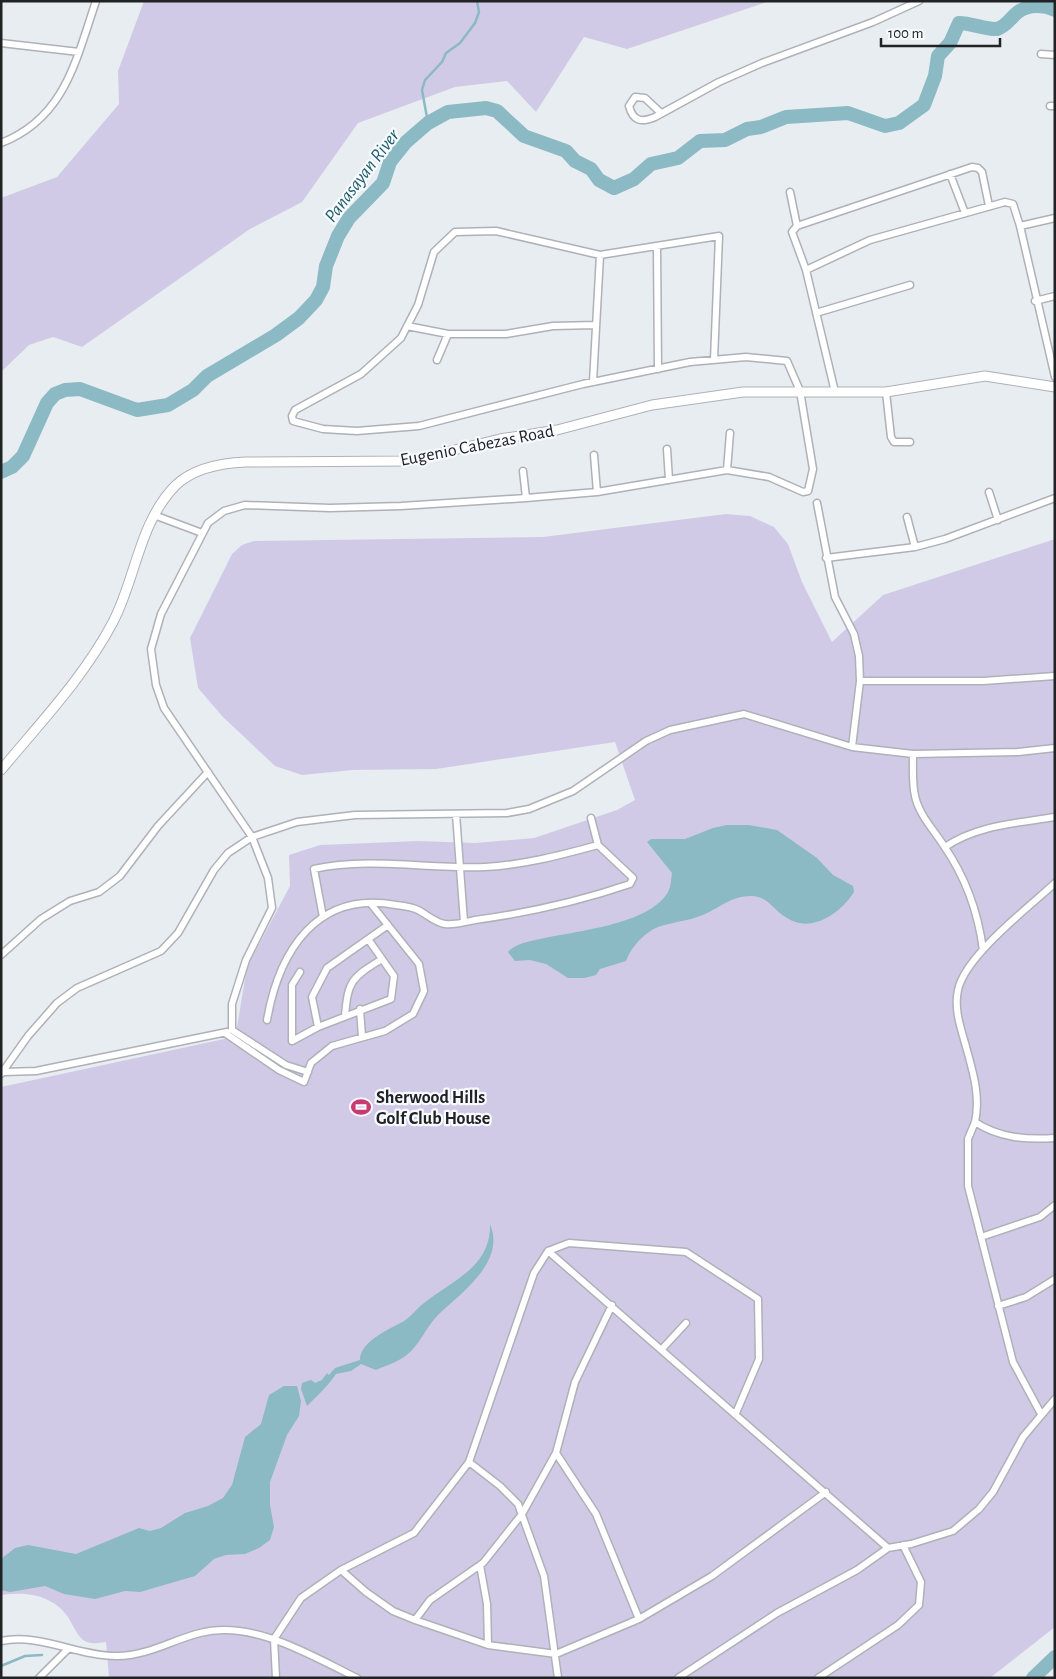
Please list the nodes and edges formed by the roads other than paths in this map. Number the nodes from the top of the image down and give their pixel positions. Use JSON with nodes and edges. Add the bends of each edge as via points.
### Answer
{"nodes":[{"id":1,"x":96,"y":1,"type":"edge"},
{"id":2,"x":919,"y":1,"type":"edge"},
{"id":3,"x":1,"y":43,"type":"edge"},
{"id":4,"x":79,"y":52,"type":"junction"},
{"id":5,"x":1041,"y":54,"type":"dead end"},
{"id":6,"x":1055,"y":55,"type":"edge"},
{"id":7,"x":661,"y":113,"type":"junction"},
{"id":8,"x":1,"y":143,"type":"edge"},
{"id":9,"x":950,"y":174,"type":"junction"},
{"id":10,"x":790,"y":192,"type":"dead end"},
{"id":11,"x":989,"y":206,"type":"junction"},
{"id":12,"x":965,"y":213,"type":"junction"},
{"id":13,"x":1055,"y":218,"type":"edge"},
{"id":14,"x":797,"y":226,"type":"junction"},
{"id":15,"x":1020,"y":226,"type":"junction"},
{"id":16,"x":657,"y":247,"type":"junction"},
{"id":17,"x":600,"y":255,"type":"junction"},
{"id":18,"x":806,"y":270,"type":"junction"},
{"id":19,"x":910,"y":285,"type":"dead end"},
{"id":20,"x":1055,"y":296,"type":"edge"},
{"id":21,"x":1036,"y":301,"type":"junction"},
{"id":22,"x":816,"y":314,"type":"junction"},
{"id":23,"x":596,"y":324,"type":"junction"},
{"id":24,"x":407,"y":326,"type":"junction"},
{"id":25,"x":448,"y":334,"type":"junction"},
{"id":26,"x":438,"y":360,"type":"dead end"},
{"id":27,"x":714,"y":360,"type":"junction"},
{"id":28,"x":658,"y":369,"type":"junction"},
{"id":29,"x":1055,"y":377,"type":"edge"},
{"id":30,"x":593,"y":382,"type":"junction"},
{"id":31,"x":1055,"y":387,"type":"edge"},
{"id":32,"x":800,"y":391,"type":"junction"},
{"id":33,"x":835,"y":392,"type":"junction"},
{"id":34,"x":886,"y":392,"type":"junction"},
{"id":35,"x":730,"y":433,"type":"dead end"},
{"id":36,"x":910,"y":442,"type":"dead end"},
{"id":37,"x":667,"y":449,"type":"dead end"},
{"id":38,"x":594,"y":455,"type":"dead end"},
{"id":39,"x":727,"y":470,"type":"junction"},
{"id":40,"x":523,"y":471,"type":"dead end"},
{"id":41,"x":669,"y":480,"type":"junction"},
{"id":42,"x":597,"y":492,"type":"junction"},
{"id":43,"x":989,"y":492,"type":"dead end"},
{"id":44,"x":526,"y":498,"type":"junction"},
{"id":45,"x":1055,"y":498,"type":"edge"},
{"id":46,"x":817,"y":503,"type":"dead end"},
{"id":47,"x":154,"y":515,"type":"junction"},
{"id":48,"x":907,"y":517,"type":"dead end"},
{"id":49,"x":998,"y":520,"type":"junction"},
{"id":50,"x":202,"y":533,"type":"junction"},
{"id":51,"x":915,"y":547,"type":"junction"},
{"id":52,"x":826,"y":558,"type":"junction"},
{"id":53,"x":1055,"y":676,"type":"edge"},
{"id":54,"x":860,"y":681,"type":"junction"},
{"id":55,"x":852,"y":747,"type":"junction"},
{"id":56,"x":1055,"y":748,"type":"edge"},
{"id":57,"x":913,"y":754,"type":"junction"},
{"id":58,"x":1,"y":770,"type":"edge"},
{"id":59,"x":208,"y":772,"type":"junction"},
{"id":60,"x":456,"y":814,"type":"junction"},
{"id":61,"x":1055,"y":817,"type":"edge"},
{"id":62,"x":591,"y":818,"type":"dead end"},
{"id":63,"x":252,"y":837,"type":"junction"},
{"id":64,"x":598,"y":845,"type":"junction"},
{"id":65,"x":945,"y":847,"type":"junction"},
{"id":66,"x":460,"y":867,"type":"junction"},
{"id":67,"x":1055,"y":883,"type":"edge"},
{"id":68,"x":371,"y":904,"type":"junction"},
{"id":69,"x":322,"y":917,"type":"junction"},
{"id":70,"x":464,"y":922,"type":"junction"},
{"id":71,"x":388,"y":925,"type":"junction"},
{"id":72,"x":368,"y":940,"type":"junction"},
{"id":73,"x":983,"y":950,"type":"junction"},
{"id":74,"x":1,"y":955,"type":"edge"},
{"id":75,"x":382,"y":959,"type":"junction"},
{"id":76,"x":300,"y":972,"type":"dead end"},
{"id":77,"x":360,"y":1009,"type":"junction"},
{"id":78,"x":344,"y":1016,"type":"junction"},
{"id":79,"x":267,"y":1020,"type":"dead end"},
{"id":80,"x":318,"y":1027,"type":"junction"},
{"id":81,"x":232,"y":1030,"type":"junction"},
{"id":82,"x":225,"y":1033,"type":"junction"},
{"id":83,"x":362,"y":1038,"type":"junction"},
{"id":84,"x":308,"y":1072,"type":"junction"},
{"id":85,"x":2,"y":1073,"type":"edge"},
{"id":86,"x":975,"y":1122,"type":"junction"},
{"id":87,"x":1055,"y":1138,"type":"edge"},
{"id":88,"x":1055,"y":1205,"type":"edge"},
{"id":89,"x":981,"y":1237,"type":"junction"},
{"id":90,"x":548,"y":1251,"type":"junction"},
{"id":91,"x":1055,"y":1279,"type":"edge"},
{"id":92,"x":612,"y":1305,"type":"junction"},
{"id":93,"x":998,"y":1306,"type":"junction"},
{"id":94,"x":686,"y":1323,"type":"dead end"},
{"id":95,"x":662,"y":1349,"type":"junction"},
{"id":96,"x":1055,"y":1399,"type":"edge"},
{"id":97,"x":736,"y":1413,"type":"junction"},
{"id":98,"x":1041,"y":1414,"type":"junction"},
{"id":99,"x":556,"y":1453,"type":"junction"},
{"id":100,"x":468,"y":1462,"type":"junction"},
{"id":101,"x":826,"y":1492,"type":"junction"},
{"id":102,"x":522,"y":1514,"type":"junction"},
{"id":103,"x":903,"y":1545,"type":"junction"},
{"id":104,"x":888,"y":1548,"type":"junction"},
{"id":105,"x":480,"y":1565,"type":"junction"},
{"id":106,"x":341,"y":1570,"type":"junction"},
{"id":107,"x":639,"y":1619,"type":"junction"},
{"id":108,"x":415,"y":1620,"type":"junction"},
{"id":109,"x":274,"y":1639,"type":"junction"},
{"id":110,"x":1,"y":1641,"type":"edge"},
{"id":111,"x":488,"y":1645,"type":"junction"},
{"id":112,"x":68,"y":1649,"type":"junction"},
{"id":113,"x":556,"y":1654,"type":"junction"},
{"id":114,"x":39,"y":1678,"type":"edge"},
{"id":115,"x":276,"y":1678,"type":"edge"},
{"id":116,"x":357,"y":1678,"type":"edge"},
{"id":117,"x":558,"y":1678,"type":"edge"},
{"id":118,"x":678,"y":1678,"type":"edge"},
{"id":119,"x":818,"y":1678,"type":"edge"}],
"edges":[{"from":1,"to":4,"type":"street"},
{"from":2,"to":7,"type":"street","via":[[813,46],[762,63]]},
{"from":3,"to":4,"type":"street"},
{"from":4,"to":8,"type":"street","via":[[62,94],[43,117],[28,130]]},
{"from":5,"to":6,"type":"street"},
{"from":7,"to":7,"type":"street","via":[[647,120],[636,120],[629,106],[635,97],[645,98]]},
{"from":9,"to":11,"type":"street","via":[[972,167],[981,170]]},
{"from":9,"to":12,"type":"street"},
{"from":9,"to":14,"type":"street"},
{"from":10,"to":14,"type":"street"},
{"from":11,"to":12,"type":"street"},
{"from":11,"to":15,"type":"street","via":[[1012,203]]},
{"from":12,"to":18,"type":"street","via":[[870,240]]},
{"from":13,"to":15,"type":"street"},
{"from":14,"to":18,"type":"street","via":[[792,232]]},
{"from":15,"to":21,"type":"street"},
{"from":16,"to":17,"type":"street"},
{"from":16,"to":27,"type":"street","via":[[719,236]]},
{"from":16,"to":28,"type":"street"},
{"from":17,"to":23,"type":"street"},
{"from":17,"to":24,"type":"street","via":[[496,231],[455,232],[434,252],[418,305]]},
{"from":18,"to":22,"type":"street"},
{"from":19,"to":22,"type":"street"},
{"from":20,"to":21,"type":"street"},
{"from":21,"to":29,"type":"street"},
{"from":22,"to":33,"type":"street"},
{"from":23,"to":25,"type":"street","via":[[553,326],[506,334]]},
{"from":23,"to":30,"type":"street"},
{"from":24,"to":25,"type":"street"},
{"from":24,"to":30,"type":"street","via":[[401,338],[361,374],[295,410],[293,421],[324,429],[357,431],[418,426]]},
{"from":25,"to":26,"type":"street"},
{"from":27,"to":28,"type":"street"},
{"from":27,"to":32,"type":"street","via":[[746,357],[787,361]]},
{"from":28,"to":30,"type":"street"},
{"from":31,"to":34,"type":"street","name":"Eugenio Cabezas Road","via":[[985,376]]},
{"from":32,"to":33,"type":"street","name":"Eugenio Cabezas Road"},
{"from":32,"to":39,"type":"street","via":[[813,469],[808,491],[803,492],[769,478]]},
{"from":32,"to":47,"type":"street","name":"Eugenio Cabezas Road","via":[[743,392],[652,405],[557,430],[500,439],[409,461],[230,463],[182,480]]},
{"from":33,"to":34,"type":"street","name":"Eugenio Cabezas Road"},
{"from":34,"to":36,"type":"street","via":[[891,437],[894,442]]},
{"from":35,"to":39,"type":"street"},
{"from":37,"to":41,"type":"street"},
{"from":38,"to":42,"type":"street"},
{"from":39,"to":41,"type":"street"},
{"from":40,"to":44,"type":"street"},
{"from":41,"to":42,"type":"street"},
{"from":42,"to":44,"type":"street"},
{"from":43,"to":49,"type":"street"},
{"from":44,"to":50,"type":"street","via":[[330,508],[245,505],[219,514]]},
{"from":45,"to":49,"type":"street"},
{"from":46,"to":52,"type":"street"},
{"from":47,"to":50,"type":"street"},
{"from":47,"to":58,"type":"street","name":"Eugenio Cabezas Road","via":[[114,621],[63,697]]},
{"from":48,"to":51,"type":"street"},
{"from":49,"to":51,"type":"street"},
{"from":50,"to":59,"type":"street","via":[[161,614],[151,648],[156,685],[164,708]]},
{"from":51,"to":52,"type":"street"},
{"from":52,"to":54,"type":"street","via":[[835,597],[854,634]]},
{"from":53,"to":54,"type":"street","via":[[983,681]]},
{"from":54,"to":55,"type":"street"},
{"from":55,"to":57,"type":"street"},
{"from":55,"to":60,"type":"street","via":[[744,714],[670,730],[646,741],[573,791],[529,809],[508,813]]},
{"from":56,"to":57,"type":"street"},
{"from":57,"to":65,"type":"street","via":[[915,797],[924,817]]},
{"from":59,"to":63,"type":"street"},
{"from":59,"to":74,"type":"street","via":[[158,826],[120,876],[98,892],[40,918]]},
{"from":60,"to":63,"type":"street","via":[[355,815],[297,822]]},
{"from":60,"to":66,"type":"street"},
{"from":61,"to":65,"type":"street","via":[[961,836]]},
{"from":62,"to":64,"type":"street"},
{"from":63,"to":81,"type":"street","via":[[268,878],[272,908],[246,960],[232,1004]]},
{"from":63,"to":85,"type":"street","via":[[228,852],[178,933],[161,951],[77,988],[57,1003]]},
{"from":64,"to":66,"type":"street","via":[[526,863]]},
{"from":64,"to":70,"type":"street","via":[[633,878],[630,884],[514,915]]},
{"from":65,"to":73,"type":"street","via":[[970,892]]},
{"from":66,"to":69,"type":"street","via":[[364,863],[314,869]]},
{"from":66,"to":70,"type":"street"},
{"from":67,"to":73,"type":"street"},
{"from":68,"to":69,"type":"street","via":[[345,905]]},
{"from":68,"to":70,"type":"street","via":[[394,904],[445,924]]},
{"from":68,"to":71,"type":"street"},
{"from":69,"to":79,"type":"street","via":[[307,930],[282,966]]},
{"from":71,"to":72,"type":"street"},
{"from":71,"to":83,"type":"street","via":[[419,964],[424,991],[413,1014],[385,1031]]},
{"from":72,"to":75,"type":"street"},
{"from":72,"to":80,"type":"street","via":[[327,968],[312,998]]},
{"from":73,"to":86,"type":"street","via":[[966,970],[958,990],[957,1014],[978,1098]]},
{"from":75,"to":77,"type":"street","via":[[394,976],[391,999]]},
{"from":75,"to":78,"type":"street","via":[[362,971],[348,988]]},
{"from":76,"to":80,"type":"street","via":[[292,985],[292,1041]]},
{"from":77,"to":78,"type":"street"},
{"from":77,"to":83,"type":"street"},
{"from":78,"to":80,"type":"street"},
{"from":81,"to":82,"type":"street"},
{"from":81,"to":84,"type":"street","via":[[286,1065]]},
{"from":82,"to":84,"type":"street","via":[[279,1070],[304,1082]]},
{"from":82,"to":85,"type":"street","via":[[36,1071]]},
{"from":83,"to":84,"type":"street","via":[[332,1046],[311,1063]]},
{"from":86,"to":87,"type":"street","via":[[986,1130],[1013,1138]]},
{"from":86,"to":89,"type":"street","via":[[968,1139],[968,1186]]},
{"from":88,"to":89,"type":"street","via":[[1040,1217]]},
{"from":89,"to":93,"type":"street"},
{"from":90,"to":92,"type":"street"},
{"from":90,"to":97,"type":"street","via":[[569,1242],[686,1252],[758,1299],[759,1359]]},
{"from":90,"to":100,"type":"street","via":[[534,1273]]},
{"from":91,"to":93,"type":"street","via":[[1026,1297]]},
{"from":92,"to":95,"type":"street"},
{"from":92,"to":99,"type":"street","via":[[575,1382]]},
{"from":93,"to":98,"type":"street","via":[[1013,1362]]},
{"from":94,"to":95,"type":"street"},
{"from":95,"to":97,"type":"street"},
{"from":96,"to":98,"type":"street"},
{"from":97,"to":101,"type":"street"},
{"from":98,"to":103,"type":"street","via":[[993,1492],[968,1520],[953,1531]]},
{"from":99,"to":102,"type":"street"},
{"from":99,"to":107,"type":"street","via":[[596,1514]]},
{"from":100,"to":102,"type":"street","via":[[500,1486],[518,1504]]},
{"from":100,"to":106,"type":"street","via":[[414,1533]]},
{"from":101,"to":104,"type":"street"},
{"from":101,"to":107,"type":"street","via":[[712,1576]]},
{"from":102,"to":105,"type":"street"},
{"from":102,"to":113,"type":"street","via":[[544,1576]]},
{"from":103,"to":104,"type":"street"},
{"from":103,"to":119,"type":"street","via":[[921,1582],[919,1605],[898,1625]]},
{"from":104,"to":118,"type":"street","via":[[857,1570],[777,1613]]},
{"from":105,"to":108,"type":"street","via":[[430,1600]]},
{"from":105,"to":111,"type":"street","via":[[487,1604]]},
{"from":106,"to":108,"type":"street","via":[[393,1611]]},
{"from":106,"to":109,"type":"street","via":[[301,1598]]},
{"from":107,"to":113,"type":"street"},
{"from":108,"to":111,"type":"street"},
{"from":109,"to":112,"type":"street","via":[[233,1630],[201,1632],[150,1651],[129,1655],[93,1655]]},
{"from":109,"to":115,"type":"street"},
{"from":109,"to":116,"type":"street"},
{"from":110,"to":112,"type":"street","via":[[34,1640]]},
{"from":111,"to":113,"type":"street"},
{"from":112,"to":114,"type":"street"},
{"from":113,"to":117,"type":"street"}]}
